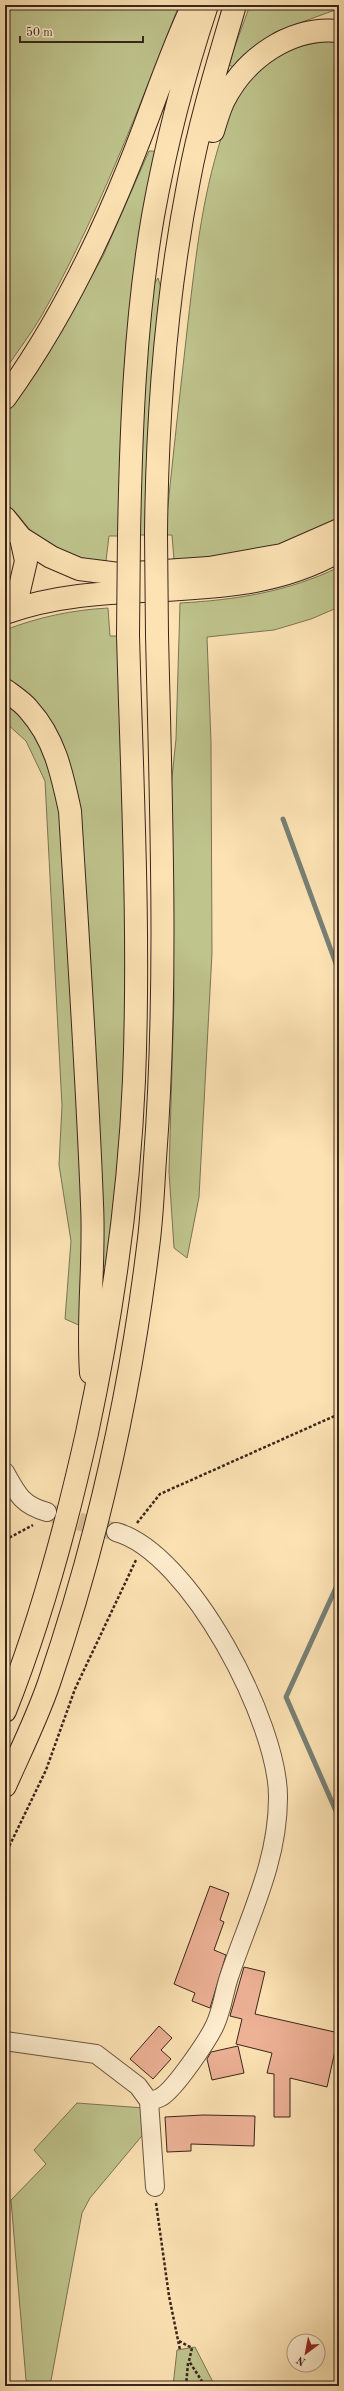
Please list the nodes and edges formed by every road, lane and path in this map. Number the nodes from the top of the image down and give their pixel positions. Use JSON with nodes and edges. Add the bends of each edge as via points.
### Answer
{"nodes":[{"id":1,"x":194,"y":5,"type":"edge"},
{"id":2,"x":207,"y":5,"type":"edge"},
{"id":3,"x":235,"y":5,"type":"edge"},
{"id":4,"x":338,"y":29,"type":"edge"},
{"id":5,"x":181,"y":218,"type":"junction"},
{"id":6,"x":5,"y":398,"type":"edge"},
{"id":7,"x":5,"y":518,"type":"edge"},
{"id":8,"x":339,"y":530,"type":"edge"},
{"id":9,"x":21,"y":538,"type":"junction"},
{"id":10,"x":339,"y":551,"type":"edge"},
{"id":11,"x":7,"y":612,"type":"edge"},
{"id":12,"x":5,"y":690,"type":"edge"},
{"id":13,"x":94,"y":1400,"type":"junction"},
{"id":14,"x":339,"y":1414,"type":"edge"},
{"id":15,"x":5,"y":1472,"type":"edge"},
{"id":16,"x":44,"y":1512,"type":"joint"},
{"id":17,"x":122,"y":1533,"type":"joint"},
{"id":18,"x":5,"y":1540,"type":"edge"},
{"id":19,"x":144,"y":1546,"type":"junction"},
{"id":20,"x":5,"y":1711,"type":"edge"},
{"id":21,"x":5,"y":1786,"type":"edge"},
{"id":22,"x":5,"y":1855,"type":"edge"},
{"id":23,"x":5,"y":2041,"type":"edge"},
{"id":24,"x":149,"y":2101,"type":"junction"},
{"id":25,"x":155,"y":2187,"type":"joint"},
{"id":26,"x":179,"y":2341,"type":"junction"},
{"id":27,"x":180,"y":2350,"type":"dead end"},
{"id":28,"x":188,"y":2362,"type":"junction"},
{"id":29,"x":186,"y":2386,"type":"edge"},
{"id":30,"x":205,"y":2386,"type":"edge"}],
"edges":[{"from":1,"to":6,"type":"highway","via":[[83,272]]},
{"from":2,"to":13,"type":"highway","bridge":true,"via":[[178,99],[153,216],[139,326],[128,536],[136,962],[134,1080],[124,1223],[111,1313]]},
{"from":3,"to":5,"type":"highway","via":[[207,102]]},
{"from":4,"to":5,"type":"highway","via":[[308,33],[288,40],[269,49],[248,65],[223,102]]},
{"from":5,"to":21,"type":"highway","bridge":true,"via":[[166,329],[160,403],[156,635],[163,974],[161,1075],[149,1245],[128,1384],[99,1511],[48,1685]]},
{"from":7,"to":9,"type":"highway"},
{"from":8,"to":9,"type":"highway","via":[[282,555],[209,568],[119,574],[79,569],[51,557]]},
{"from":9,"to":11,"type":"highway","via":[[26,561],[19,591]]},
{"from":10,"to":11,"type":"highway","via":[[290,573],[257,582],[222,587],[96,593]]},
{"from":12,"to":13,"type":"highway","via":[[28,709],[50,740],[61,767],[70,811],[92,1206],[89,1345]]},
{"from":13,"to":20,"type":"highway","via":[[52,1573]]},
{"from":14,"to":17,"type":"path","via":[[160,1494]]},
{"from":15,"to":16,"type":"street","via":[[20,1498]]},
{"from":16,"to":18,"type":"path","via":[[39,1522]]},
{"from":17,"to":19,"type":"street"},
{"from":19,"to":22,"type":"path","via":[[75,1689],[46,1770]]},
{"from":19,"to":24,"type":"street","via":[[175,1574],[199,1602],[219,1633],[260,1718],[272,1755],[278,1796],[275,1842],[264,1882],[229,1977],[215,2025],[180,2078],[162,2096]]},
{"from":23,"to":24,"type":"street","via":[[96,2054],[138,2086]]},
{"from":24,"to":25,"type":"street"},
{"from":25,"to":26,"type":"path","via":[[169,2296]]},
{"from":26,"to":27,"type":"path"},
{"from":26,"to":28,"type":"path","via":[[192,2348]]},
{"from":28,"to":29,"type":"path"},
{"from":28,"to":30,"type":"path"}]}
